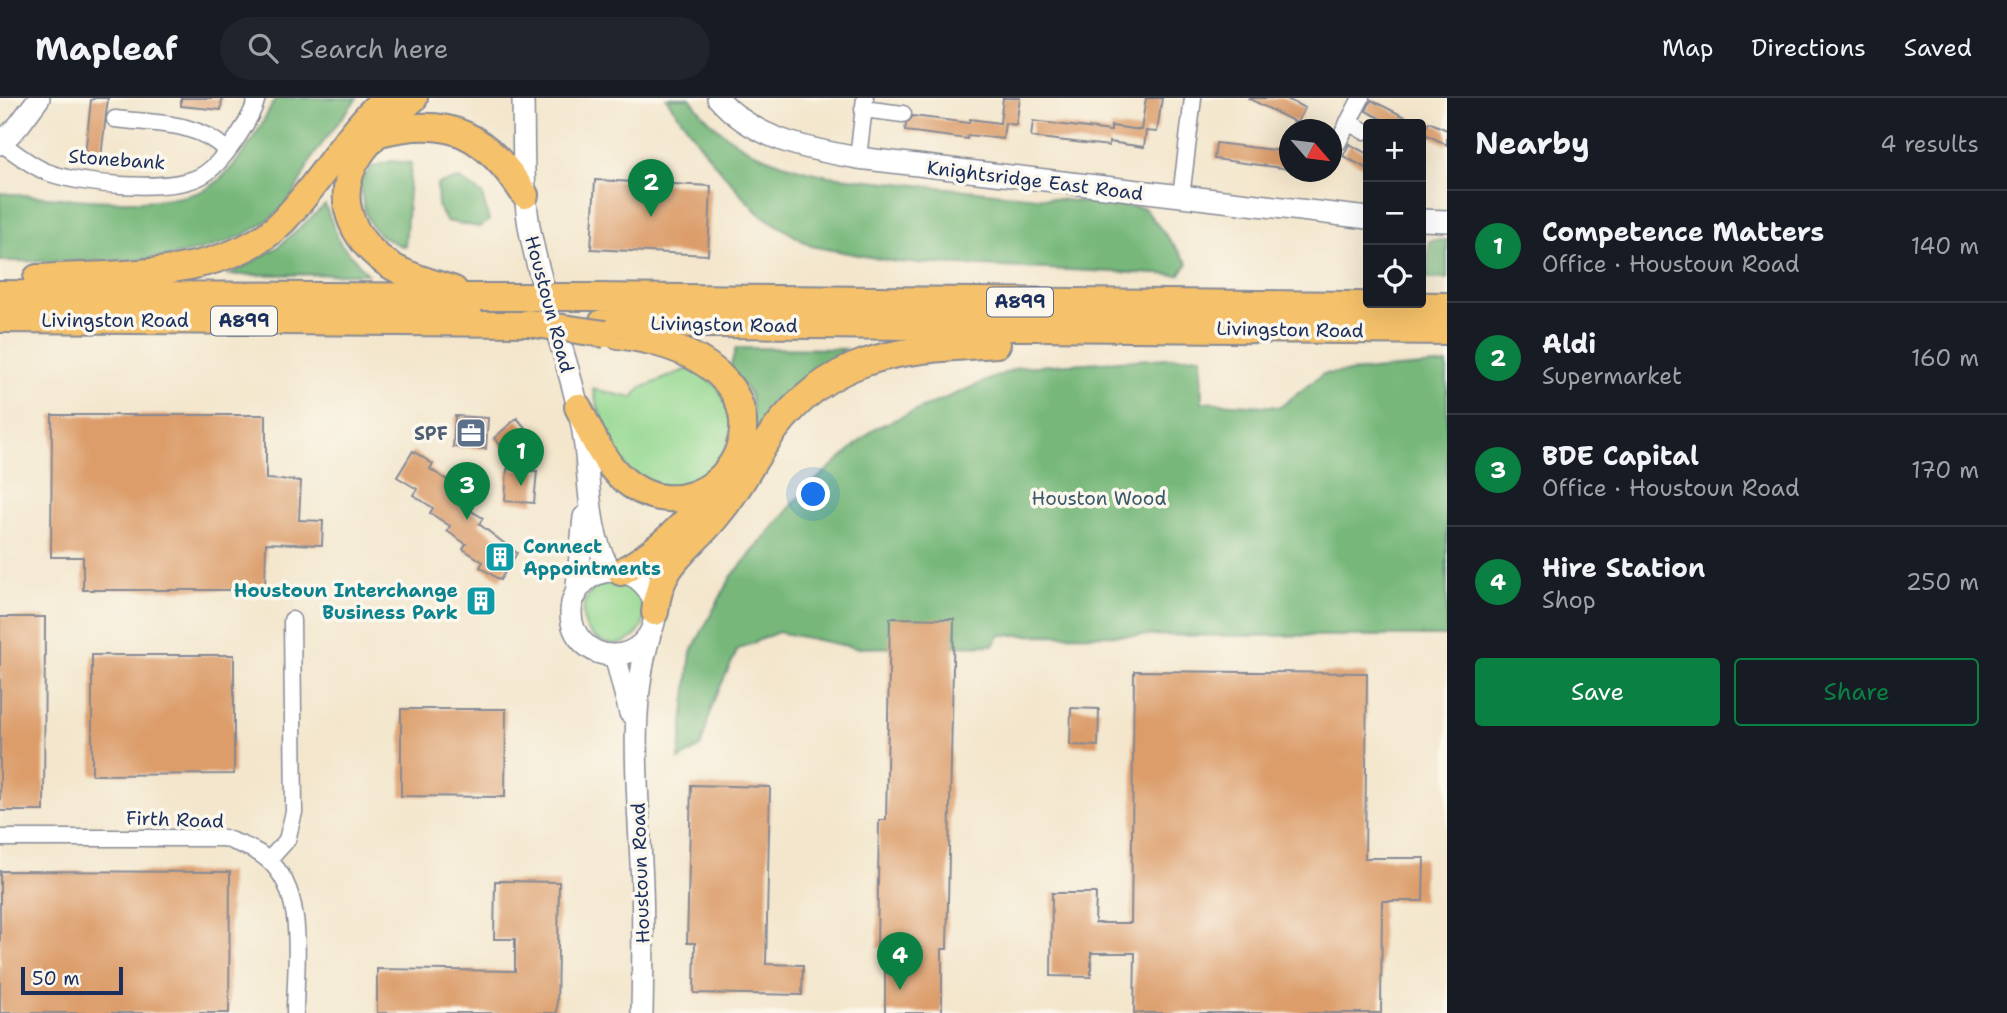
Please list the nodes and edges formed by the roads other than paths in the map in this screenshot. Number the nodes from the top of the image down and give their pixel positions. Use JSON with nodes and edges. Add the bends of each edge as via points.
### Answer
{"nodes":[{"id":1,"x":38,"y":98,"type":"edge"},
{"id":2,"x":257,"y":98,"type":"edge"},
{"id":3,"x":385,"y":98,"type":"edge"},
{"id":4,"x":414,"y":98,"type":"edge"},
{"id":5,"x":523,"y":98,"type":"edge"},
{"id":6,"x":531,"y":98,"type":"edge"},
{"id":7,"x":718,"y":98,"type":"edge"},
{"id":8,"x":1193,"y":98,"type":"edge"},
{"id":9,"x":1360,"y":98,"type":"edge"},
{"id":10,"x":864,"y":103,"type":"edge"},
{"id":11,"x":903,"y":114,"type":"dead end"},
{"id":12,"x":115,"y":119,"type":"dead end"},
{"id":13,"x":1348,"y":122,"type":"junction"},
{"id":14,"x":524,"y":128,"type":"junction"},
{"id":15,"x":1363,"y":130,"type":"edge"},
{"id":16,"x":380,"y":133,"type":"junction"},
{"id":17,"x":1342,"y":134,"type":"edge"},
{"id":18,"x":1,"y":144,"type":"edge"},
{"id":19,"x":226,"y":150,"type":"junction"},
{"id":20,"x":858,"y":158,"type":"junction"},
{"id":21,"x":525,"y":195,"type":"junction"},
{"id":22,"x":1181,"y":197,"type":"junction"},
{"id":23,"x":1363,"y":217,"type":"edge"},
{"id":24,"x":1426,"y":220,"type":"edge"},
{"id":25,"x":1447,"y":221,"type":"edge"},
{"id":26,"x":0,"y":281,"type":"edge"},
{"id":27,"x":0,"y":294,"type":"edge"},
{"id":28,"x":481,"y":306,"type":"junction"},
{"id":29,"x":1447,"y":306,"type":"edge"},
{"id":30,"x":0,"y":319,"type":"edge"},
{"id":31,"x":1208,"y":327,"type":"junction"},
{"id":32,"x":603,"y":328,"type":"junction"},
{"id":33,"x":1447,"y":331,"type":"edge"},
{"id":34,"x":578,"y":407,"type":"junction"},
{"id":35,"x":589,"y":478,"type":"junction"},
{"id":36,"x":717,"y":482,"type":"junction"},
{"id":37,"x":616,"y":571,"type":"junction"},
{"id":38,"x":576,"y":595,"type":"junction"},
{"id":39,"x":292,"y":621,"type":"dead end"},
{"id":40,"x":653,"y":623,"type":"junction"},
{"id":41,"x":615,"y":655,"type":"junction"},
{"id":42,"x":635,"y":732,"type":"junction"},
{"id":43,"x":0,"y":838,"type":"edge"},
{"id":44,"x":269,"y":860,"type":"junction"},
{"id":45,"x":295,"y":1013,"type":"edge"},
{"id":46,"x":642,"y":1013,"type":"edge"}],
"edges":[{"from":1,"to":18,"type":"street"},
{"from":2,"to":19,"type":"street","name":"Stonebank","via":[[244,129]]},
{"from":3,"to":26,"type":"main road","via":[[351,133],[282,223],[238,253],[171,268]]},
{"from":4,"to":16,"type":"main road"},
{"from":5,"to":14,"type":"street","name":"Houstoun Road"},
{"from":6,"to":14,"type":"street","name":"Houstoun Road"},
{"from":7,"to":20,"type":"street","name":"Knightsridge East Road","via":[[767,134],[801,147]]},
{"from":8,"to":22,"type":"street"},
{"from":9,"to":13,"type":"street"},
{"from":10,"to":11,"type":"street"},
{"from":10,"to":20,"type":"street"},
{"from":12,"to":19,"type":"street","name":"Stonebank","via":[[197,129]]},
{"from":13,"to":15,"type":"street"},
{"from":13,"to":17,"type":"street"},
{"from":14,"to":21,"type":"street","name":"Houstoun Road"},
{"from":16,"to":21,"type":"main road","via":[[411,125],[460,132],[508,169]]},
{"from":16,"to":28,"type":"main road","via":[[361,152],[347,184],[353,229],[370,250],[403,272]]},
{"from":18,"to":19,"type":"street","name":"Stonebank","via":[[60,177],[108,183],[191,181],[205,174]]},
{"from":20,"to":22,"type":"street","name":"Knightsridge East Road"},
{"from":21,"to":34,"type":"street","name":"Houstoun Road","via":[[534,250]]},
{"from":22,"to":23,"type":"street","name":"Knightsridge East Road"},
{"from":24,"to":25,"type":"street"},
{"from":27,"to":28,"type":"main road","name":"Livingston Road","number":"A899"},
{"from":28,"to":29,"type":"main road","name":"Livingston Road","number":"A899","bridge":true,"via":[[594,297]]},
{"from":28,"to":30,"type":"main road","name":"Livingston Road","number":"A899"},
{"from":28,"to":32,"type":"main road","name":"Livingston Road","number":"A899","bridge":true,"via":[[528,323]]},
{"from":31,"to":32,"type":"main road","name":"Livingston Road","number":"A899"},
{"from":31,"to":33,"type":"main road","name":"Livingston Road","number":"A899"},
{"from":31,"to":40,"type":"main road","via":[[941,347],[877,357],[832,375],[790,412],[724,508],[664,573],[657,588]]},
{"from":32,"to":36,"type":"main road","via":[[685,351],[711,366],[734,389],[741,404],[743,433],[735,458]]},
{"from":34,"to":35,"type":"street","name":"Houstoun Road"},
{"from":34,"to":36,"type":"main road","via":[[620,477],[637,489],[655,497],[679,497],[697,494]]},
{"from":35,"to":37,"type":"street","name":"Houstoun Road","via":[[596,541]]},
{"from":35,"to":38,"type":"street","name":"Houstoun Road"},
{"from":36,"to":37,"type":"main road","via":[[682,525],[651,553]]},
{"from":37,"to":38,"type":"street","via":[[590,578]]},
{"from":37,"to":40,"type":"street","via":[[632,575],[649,590]]},
{"from":38,"to":41,"type":"street","via":[[572,619],[578,636],[590,648]]},
{"from":39,"to":44,"type":"street","via":[[293,812],[287,840]]},
{"from":40,"to":41,"type":"street","via":[[635,649]]},
{"from":40,"to":42,"type":"street","name":"Houstoun Road"},
{"from":41,"to":42,"type":"street","name":"Houstoun Road"},
{"from":42,"to":46,"type":"street","name":"Houstoun Road","via":[[643,904]]},
{"from":43,"to":44,"type":"street","name":"Firth Road","via":[[224,838]]},
{"from":44,"to":45,"type":"street","via":[[290,895]]}]}
